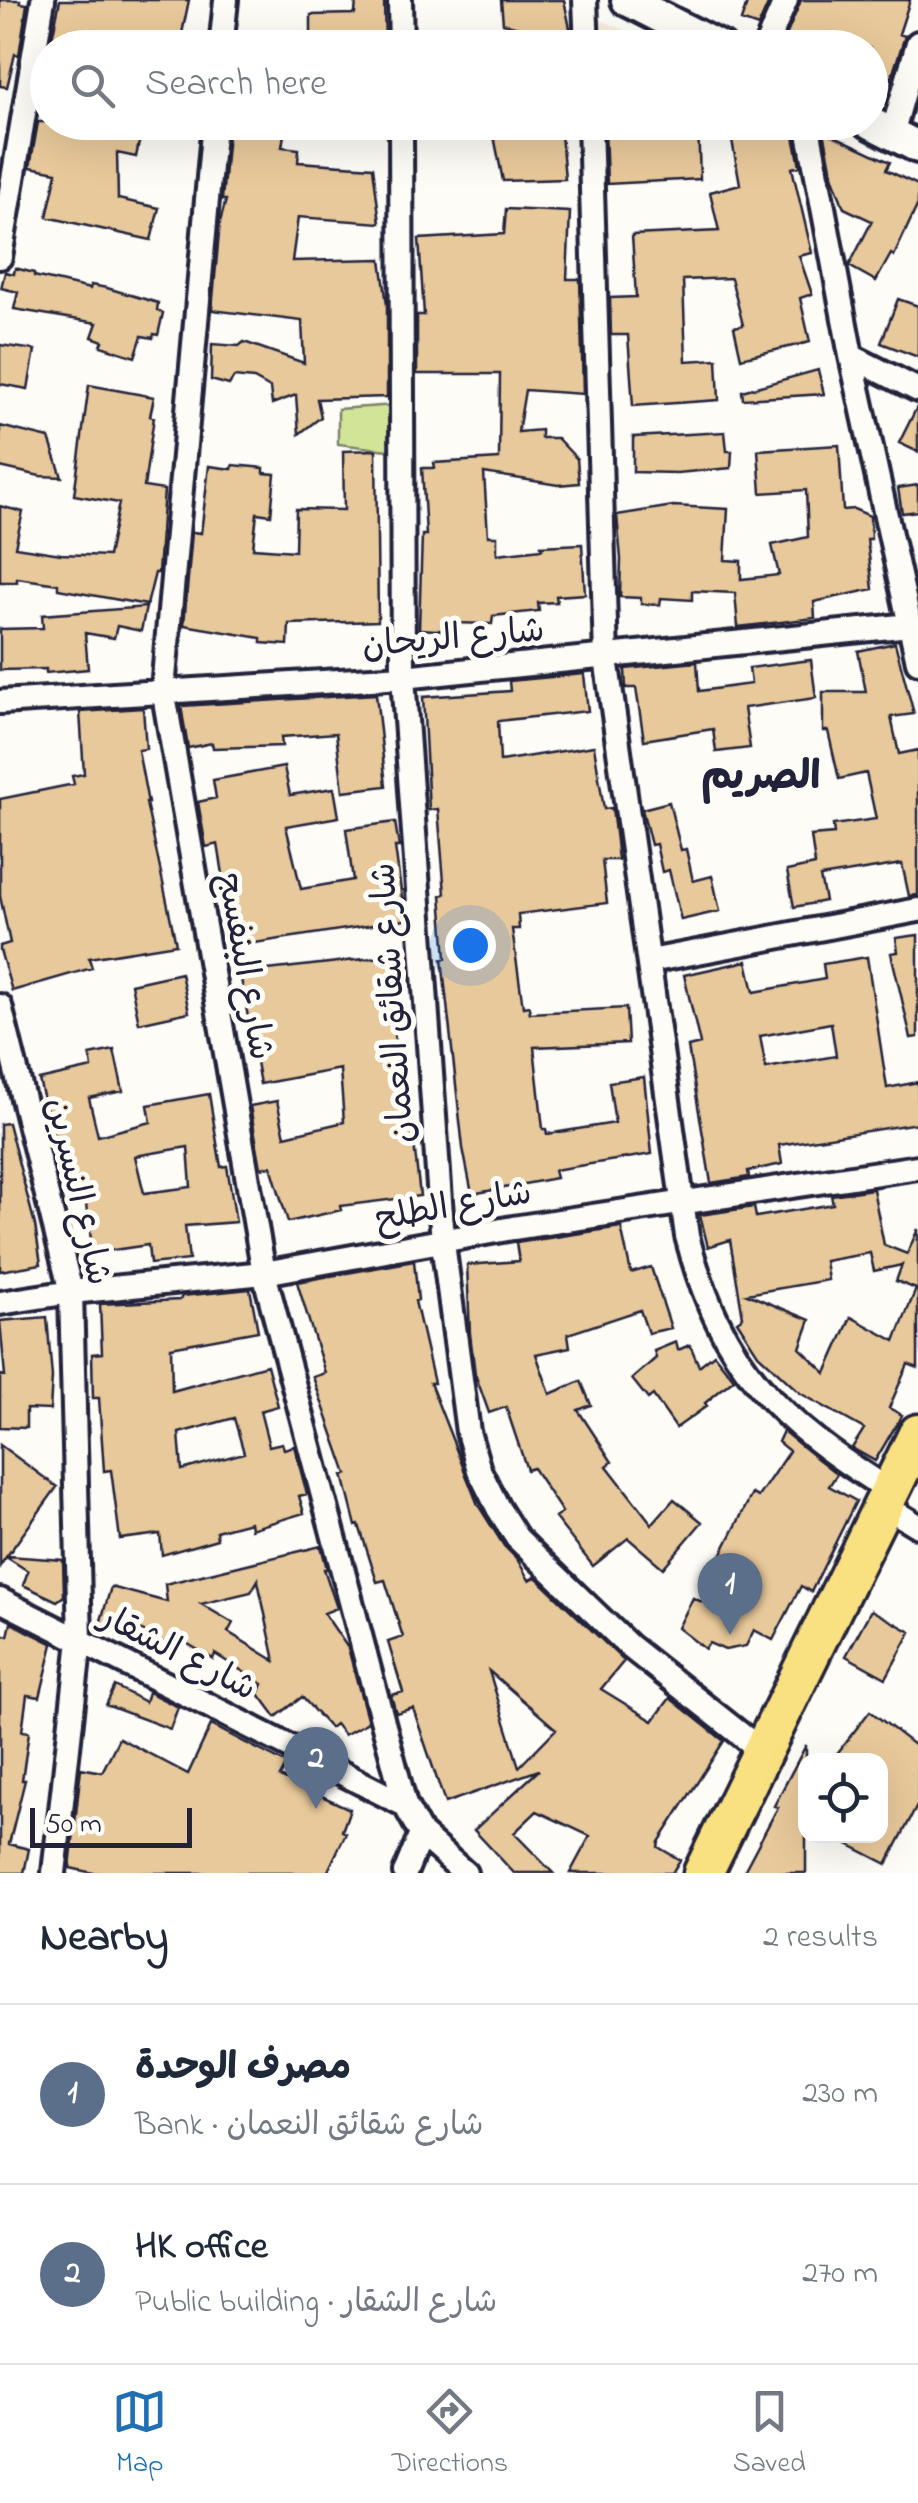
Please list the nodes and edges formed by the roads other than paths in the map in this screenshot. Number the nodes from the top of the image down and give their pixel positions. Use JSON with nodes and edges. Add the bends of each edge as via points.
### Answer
{"nodes":[{"id":1,"x":43,"y":0,"type":"edge"},
{"id":2,"x":226,"y":0,"type":"edge"},
{"id":3,"x":400,"y":0,"type":"edge"},
{"id":4,"x":585,"y":0,"type":"edge"},
{"id":5,"x":627,"y":0,"type":"edge"},
{"id":6,"x":786,"y":0,"type":"edge"},
{"id":7,"x":38,"y":30,"type":"edge"},
{"id":8,"x":223,"y":30,"type":"edge"},
{"id":9,"x":401,"y":30,"type":"edge"},
{"id":10,"x":586,"y":30,"type":"edge"},
{"id":11,"x":686,"y":30,"type":"edge"},
{"id":12,"x":773,"y":30,"type":"edge"},
{"id":13,"x":918,"y":43,"type":"edge"},
{"id":14,"x":30,"y":78,"type":"edge"},
{"id":15,"x":893,"y":135,"type":"edge"},
{"id":16,"x":212,"y":140,"type":"edge"},
{"id":17,"x":401,"y":140,"type":"edge"},
{"id":18,"x":591,"y":140,"type":"edge"},
{"id":19,"x":811,"y":140,"type":"edge"},
{"id":20,"x":0,"y":257,"type":"edge"},
{"id":21,"x":852,"y":356,"type":"junction"},
{"id":22,"x":918,"y":390,"type":"edge"},
{"id":23,"x":914,"y":627,"type":"edge"},
{"id":24,"x":606,"y":658,"type":"junction"},
{"id":25,"x":918,"y":662,"type":"edge"},
{"id":26,"x":403,"y":677,"type":"junction"},
{"id":27,"x":163,"y":689,"type":"junction"},
{"id":28,"x":0,"y":702,"type":"edge"},
{"id":29,"x":918,"y":910,"type":"edge"},
{"id":30,"x":650,"y":962,"type":"junction"},
{"id":31,"x":0,"y":1006,"type":"edge"},
{"id":32,"x":918,"y":1167,"type":"edge"},
{"id":33,"x":682,"y":1200,"type":"junction"},
{"id":34,"x":444,"y":1243,"type":"junction"},
{"id":35,"x":264,"y":1274,"type":"junction"},
{"id":36,"x":71,"y":1292,"type":"junction"},
{"id":37,"x":0,"y":1302,"type":"edge"},
{"id":38,"x":918,"y":1434,"type":"edge"},
{"id":39,"x":906,"y":1503,"type":"edge"},
{"id":40,"x":0,"y":1600,"type":"edge"},
{"id":41,"x":80,"y":1640,"type":"junction"},
{"id":42,"x":763,"y":1752,"type":"junction"},
{"id":43,"x":404,"y":1805,"type":"junction"},
{"id":44,"x":421,"y":1834,"type":"junction"},
{"id":45,"x":54,"y":1873,"type":"edge"},
{"id":46,"x":405,"y":1873,"type":"edge"},
{"id":47,"x":465,"y":1873,"type":"edge"},
{"id":48,"x":703,"y":1873,"type":"edge"},
{"id":49,"x":728,"y":1873,"type":"edge"}],
"edges":[{"from":1,"to":7,"type":"street"},
{"from":2,"to":8,"type":"street"},
{"from":3,"to":9,"type":"street"},
{"from":4,"to":10,"type":"street"},
{"from":5,"to":11,"type":"street"},
{"from":6,"to":12,"type":"street"},
{"from":13,"to":15,"type":"street"},
{"from":14,"to":20,"type":"street"},
{"from":16,"to":27,"type":"street","name":"شارع البنفسج"},
{"from":17,"to":26,"type":"street","name":"شارع شقائق النعمان"},
{"from":18,"to":24,"type":"street"},
{"from":19,"to":21,"type":"street"},
{"from":21,"to":22,"type":"street"},
{"from":21,"to":23,"type":"street"},
{"from":23,"to":24,"type":"street","name":"شارع الريحان"},
{"from":23,"to":25,"type":"street"},
{"from":24,"to":26,"type":"street","name":"شارع الريحان"},
{"from":24,"to":30,"type":"street"},
{"from":26,"to":27,"type":"street","name":"شارع الريحان"},
{"from":26,"to":34,"type":"street","name":"شارع شقائق النعمان"},
{"from":27,"to":28,"type":"street","name":"شارع الريحان"},
{"from":27,"to":35,"type":"street","name":"شارع البنفسج"},
{"from":29,"to":30,"type":"street"},
{"from":30,"to":33,"type":"street"},
{"from":31,"to":36,"type":"street","name":"شارع النسرين"},
{"from":32,"to":33,"type":"street","name":"شارع الطلح"},
{"from":33,"to":34,"type":"street","name":"شارع الطلح"},
{"from":33,"to":39,"type":"street","via":[[708,1304],[745,1370],[808,1437]]},
{"from":34,"to":35,"type":"street","name":"شارع الطلح"},
{"from":34,"to":42,"type":"street","name":"شارع شقائق النعمان","via":[[468,1432],[498,1508],[582,1604]]},
{"from":35,"to":36,"type":"street","name":"شارع الطلح"},
{"from":35,"to":43,"type":"street","name":"شارع البنفسج"},
{"from":36,"to":37,"type":"street","name":"شارع الطلح"},
{"from":36,"to":41,"type":"street","name":"شارع النسرين"},
{"from":38,"to":39,"type":"main road"},
{"from":39,"to":42,"type":"main road"},
{"from":39,"to":49,"type":"main road"},
{"from":40,"to":41,"type":"street","name":"شارع الشقار"},
{"from":41,"to":43,"type":"street","name":"شارع الشقار"},
{"from":41,"to":45,"type":"street","name":"شارع النسرين"},
{"from":42,"to":48,"type":"main road"},
{"from":43,"to":44,"type":"street"},
{"from":44,"to":46,"type":"street"},
{"from":44,"to":47,"type":"street"}]}
